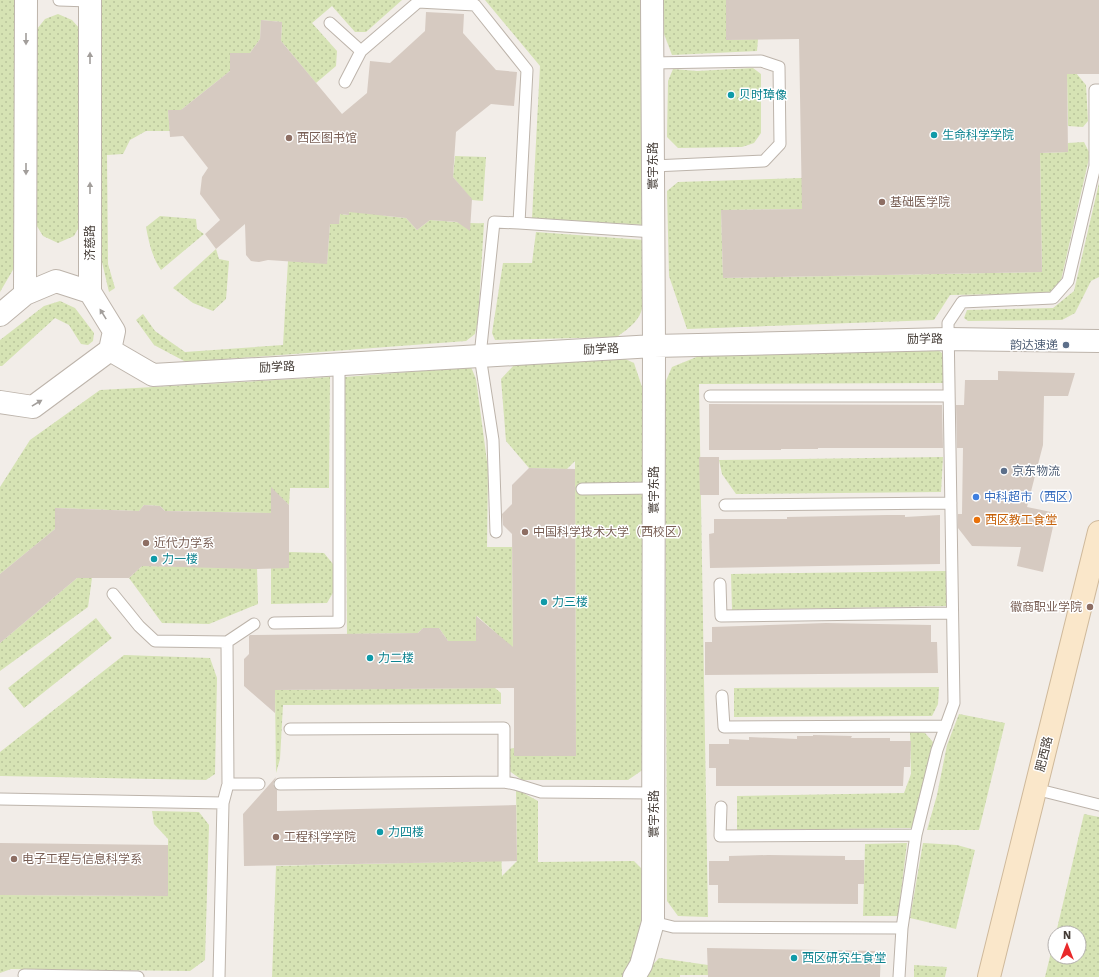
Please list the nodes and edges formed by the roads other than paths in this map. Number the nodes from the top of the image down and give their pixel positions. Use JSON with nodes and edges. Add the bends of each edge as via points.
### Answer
{"nodes":[{"id":1,"x":26,"y":0,"type":"edge"},
{"id":2,"x":59,"y":0,"type":"edge"},
{"id":3,"x":90,"y":0,"type":"edge"},
{"id":4,"x":652,"y":0,"type":"edge"},
{"id":5,"x":330,"y":23,"type":"dead end"},
{"id":6,"x":361,"y":52,"type":"junction"},
{"id":7,"x":653,"y":63,"type":"junction"},
{"id":8,"x":345,"y":82,"type":"dead end"},
{"id":9,"x":1099,"y":90,"type":"edge"},
{"id":10,"x":653,"y":166,"type":"junction"},
{"id":11,"x":519,"y":223,"type":"junction"},
{"id":12,"x":654,"y":232,"type":"junction"},
{"id":13,"x":90,"y":292,"type":"junction"},
{"id":14,"x":25,"y":294,"type":"junction"},
{"id":15,"x":0,"y":315,"type":"edge"},
{"id":16,"x":948,"y":339,"type":"junction"},
{"id":17,"x":1099,"y":340,"type":"edge"},
{"id":18,"x":654,"y":346,"type":"junction"},
{"id":19,"x":110,"y":350,"type":"junction"},
{"id":20,"x":480,"y":356,"type":"junction"},
{"id":21,"x":338,"y":364,"type":"junction"},
{"id":22,"x":710,"y":396,"type":"dead end"},
{"id":23,"x":949,"y":396,"type":"junction"},
{"id":24,"x":0,"y":402,"type":"edge"},
{"id":25,"x":654,"y":488,"type":"junction"},
{"id":26,"x":582,"y":489,"type":"dead end"},
{"id":27,"x":951,"y":503,"type":"junction"},
{"id":28,"x":725,"y":505,"type":"dead end"},
{"id":29,"x":496,"y":532,"type":"dead end"},
{"id":30,"x":1099,"y":532,"type":"edge"},
{"id":31,"x":720,"y":584,"type":"dead end"},
{"id":32,"x":113,"y":594,"type":"dead end"},
{"id":33,"x":952,"y":613,"type":"junction"},
{"id":34,"x":274,"y":623,"type":"dead end"},
{"id":35,"x":254,"y":624,"type":"dead end"},
{"id":36,"x":227,"y":642,"type":"junction"},
{"id":37,"x":722,"y":696,"type":"dead end"},
{"id":38,"x":946,"y":726,"type":"junction"},
{"id":39,"x":290,"y":729,"type":"dead end"},
{"id":40,"x":504,"y":782,"type":"junction"},
{"id":41,"x":228,"y":784,"type":"junction"},
{"id":42,"x":258,"y":784,"type":"dead end"},
{"id":43,"x":280,"y":784,"type":"dead end"},
{"id":44,"x":1035,"y":789,"type":"junction"},
{"id":45,"x":654,"y":793,"type":"junction"},
{"id":46,"x":0,"y":799,"type":"edge"},
{"id":47,"x":223,"y":803,"type":"junction"},
{"id":48,"x":1099,"y":805,"type":"edge"},
{"id":49,"x":721,"y":807,"type":"dead end"},
{"id":50,"x":916,"y":835,"type":"junction"},
{"id":51,"x":653,"y":922,"type":"junction"},
{"id":52,"x":902,"y":928,"type":"junction"},
{"id":53,"x":24,"y":975,"type":"dead end"},
{"id":54,"x":138,"y":977,"type":"edge"},
{"id":55,"x":219,"y":977,"type":"edge"},
{"id":56,"x":634,"y":977,"type":"edge"},
{"id":57,"x":899,"y":977,"type":"edge"},
{"id":58,"x":989,"y":977,"type":"edge"}],
"edges":[{"from":1,"to":14,"type":"street","one_way":true},
{"from":2,"to":3,"type":"lane"},
{"from":13,"to":3,"type":"street","name":"济慈路","one_way":true},
{"from":4,"to":7,"type":"street","name":"寰宇东路"},
{"from":5,"to":6,"type":"lane"},
{"from":6,"to":8,"type":"lane"},
{"from":6,"to":11,"type":"lane","via":[[418,2],[475,5],[527,70]]},
{"from":7,"to":10,"type":"street","name":"寰宇东路"},
{"from":7,"to":10,"type":"lane","via":[[761,61],[779,67],[780,144],[764,160]]},
{"from":9,"to":16,"type":"lane","via":[[1095,90],[1095,166],[1068,281],[1053,298],[962,302],[948,323]]},
{"from":10,"to":12,"type":"street","name":"寰宇东路"},
{"from":11,"to":12,"type":"lane"},
{"from":11,"to":20,"type":"lane","via":[[494,222]]},
{"from":12,"to":18,"type":"street","name":"寰宇东路"},
{"from":13,"to":14,"type":"street","via":[[56,281]]},
{"from":19,"to":13,"type":"street","one_way":true,"via":[[114,331]]},
{"from":14,"to":15,"type":"street"},
{"from":16,"to":17,"type":"street","name":"励学路"},
{"from":16,"to":18,"type":"street","name":"励学路"},
{"from":16,"to":23,"type":"lane"},
{"from":18,"to":20,"type":"street","name":"励学路"},
{"from":18,"to":25,"type":"street","name":"寰宇东路"},
{"from":19,"to":21,"type":"street","name":"励学路","via":[[153,375]]},
{"from":24,"to":19,"type":"street","one_way":true,"via":[[33,407]]},
{"from":20,"to":21,"type":"street","name":"励学路"},
{"from":20,"to":29,"type":"lane","via":[[493,440]]},
{"from":21,"to":34,"type":"lane","via":[[338,622]]},
{"from":22,"to":23,"type":"lane"},
{"from":23,"to":27,"type":"lane"},
{"from":25,"to":26,"type":"lane"},
{"from":25,"to":45,"type":"street","name":"寰宇东路"},
{"from":27,"to":28,"type":"lane"},
{"from":27,"to":33,"type":"lane"},
{"from":30,"to":44,"type":"main road","name":"肥西路"},
{"from":31,"to":33,"type":"lane","via":[[721,616]]},
{"from":32,"to":36,"type":"lane","via":[[155,641]]},
{"from":33,"to":38,"type":"lane","via":[[954,703]]},
{"from":35,"to":36,"type":"lane"},
{"from":36,"to":41,"type":"lane"},
{"from":37,"to":38,"type":"lane","via":[[724,727]]},
{"from":38,"to":50,"type":"lane","via":[[937,750]]},
{"from":39,"to":40,"type":"lane","via":[[504,728]]},
{"from":40,"to":43,"type":"lane"},
{"from":40,"to":45,"type":"lane","via":[[541,792]]},
{"from":41,"to":42,"type":"lane"},
{"from":41,"to":47,"type":"lane"},
{"from":44,"to":48,"type":"lane"},
{"from":44,"to":58,"type":"main road","name":"肥西路"},
{"from":45,"to":51,"type":"street","name":"寰宇东路"},
{"from":46,"to":47,"type":"lane"},
{"from":47,"to":55,"type":"lane"},
{"from":49,"to":50,"type":"lane","via":[[720,836]]},
{"from":50,"to":52,"type":"lane"},
{"from":51,"to":52,"type":"lane","via":[[673,927]]},
{"from":51,"to":56,"type":"street","name":"寰宇东路","via":[[641,965]]},
{"from":52,"to":57,"type":"lane"},
{"from":53,"to":54,"type":"lane"}]}
